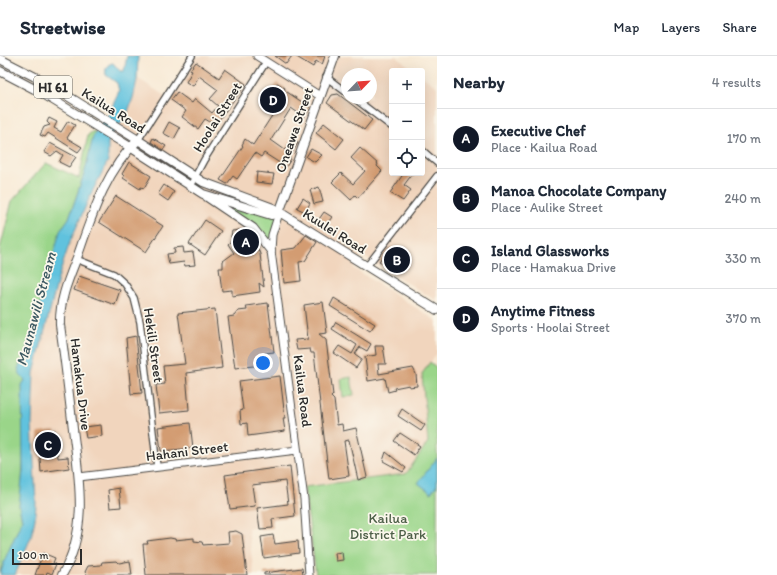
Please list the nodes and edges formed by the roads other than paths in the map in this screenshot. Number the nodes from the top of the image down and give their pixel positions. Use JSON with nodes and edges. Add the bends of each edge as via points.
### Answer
{"nodes":[{"id":1,"x":192,"y":56,"type":"edge"},
{"id":2,"x":257,"y":56,"type":"edge"},
{"id":3,"x":335,"y":56,"type":"edge"},
{"id":4,"x":0,"y":59,"type":"edge"},
{"id":5,"x":266,"y":62,"type":"junction"},
{"id":6,"x":0,"y":71,"type":"edge"},
{"id":7,"x":326,"y":77,"type":"junction"},
{"id":8,"x":341,"y":88,"type":"edge"},
{"id":9,"x":320,"y":96,"type":"junction"},
{"id":10,"x":362,"y":104,"type":"edge"},
{"id":11,"x":389,"y":125,"type":"edge"},
{"id":12,"x":138,"y":140,"type":"junction"},
{"id":13,"x":130,"y":147,"type":"junction"},
{"id":14,"x":425,"y":153,"type":"edge"},
{"id":15,"x":437,"y":163,"type":"edge"},
{"id":16,"x":437,"y":176,"type":"edge"},
{"id":17,"x":195,"y":178,"type":"junction"},
{"id":18,"x":190,"y":186,"type":"junction"},
{"id":19,"x":203,"y":194,"type":"junction"},
{"id":20,"x":279,"y":213,"type":"junction"},
{"id":21,"x":271,"y":251,"type":"junction"},
{"id":22,"x":76,"y":259,"type":"junction"},
{"id":23,"x":367,"y":266,"type":"junction"},
{"id":24,"x":437,"y":310,"type":"edge"},
{"id":25,"x":297,"y":450,"type":"junction"},
{"id":26,"x":157,"y":467,"type":"junction"},
{"id":27,"x":79,"y":477,"type":"junction"},
{"id":28,"x":62,"y":575,"type":"edge"},
{"id":29,"x":309,"y":575,"type":"edge"}],
"edges":[{"from":1,"to":12,"type":"street"},
{"from":2,"to":5,"type":"street"},
{"from":3,"to":7,"type":"main road","name":"Oneawa Street"},
{"from":4,"to":12,"type":"main road","name":"Kailua Road","number":"HI 61","via":[[47,83]]},
{"from":5,"to":9,"type":"street"},
{"from":5,"to":17,"type":"street","name":"Hoolai Street"},
{"from":6,"to":13,"type":"main road","name":"Kailua Road","number":"HI 61","via":[[34,88]]},
{"from":7,"to":8,"type":"street"},
{"from":7,"to":9,"type":"main road","name":"Oneawa Street"},
{"from":9,"to":20,"type":"main road","name":"Oneawa Street"},
{"from":10,"to":11,"type":"street"},
{"from":12,"to":13,"type":"main road","name":"Hamakua Drive"},
{"from":12,"to":17,"type":"main road","name":"Kailua Road"},
{"from":13,"to":18,"type":"main road","name":"Kailua Road"},
{"from":13,"to":22,"type":"main road","name":"Hamakua Drive","via":[[110,176],[99,198]]},
{"from":14,"to":15,"type":"street"},
{"from":16,"to":23,"type":"street"},
{"from":17,"to":18,"type":"street","name":"Hoolai Street"},
{"from":17,"to":20,"type":"main road","name":"Kailua Road","via":[[273,208]]},
{"from":18,"to":19,"type":"main road","name":"Kailua Road"},
{"from":19,"to":20,"type":"main road","name":"Kailua Road","via":[[271,215]]},
{"from":19,"to":21,"type":"main road","via":[[253,228]]},
{"from":20,"to":21,"type":"street","name":"Kailua Road","via":[[272,235]]},
{"from":20,"to":23,"type":"main road","name":"Kuulei Road"},
{"from":21,"to":25,"type":"street","name":"Kailua Road"},
{"from":22,"to":26,"type":"street","name":"Hekili Street","via":[[114,274],[125,284],[134,298],[140,322]]},
{"from":22,"to":27,"type":"main road","name":"Hamakua Drive","via":[[62,300],[60,316]]},
{"from":23,"to":24,"type":"main road","name":"Kuulei Road"},
{"from":25,"to":26,"type":"street","name":"Hahani Street"},
{"from":25,"to":29,"type":"street","name":"Kailua Road","via":[[304,499]]},
{"from":26,"to":27,"type":"street","name":"Hahani Street"},
{"from":27,"to":28,"type":"main road","name":"Hamakua Drive","via":[[79,529]]}]}
